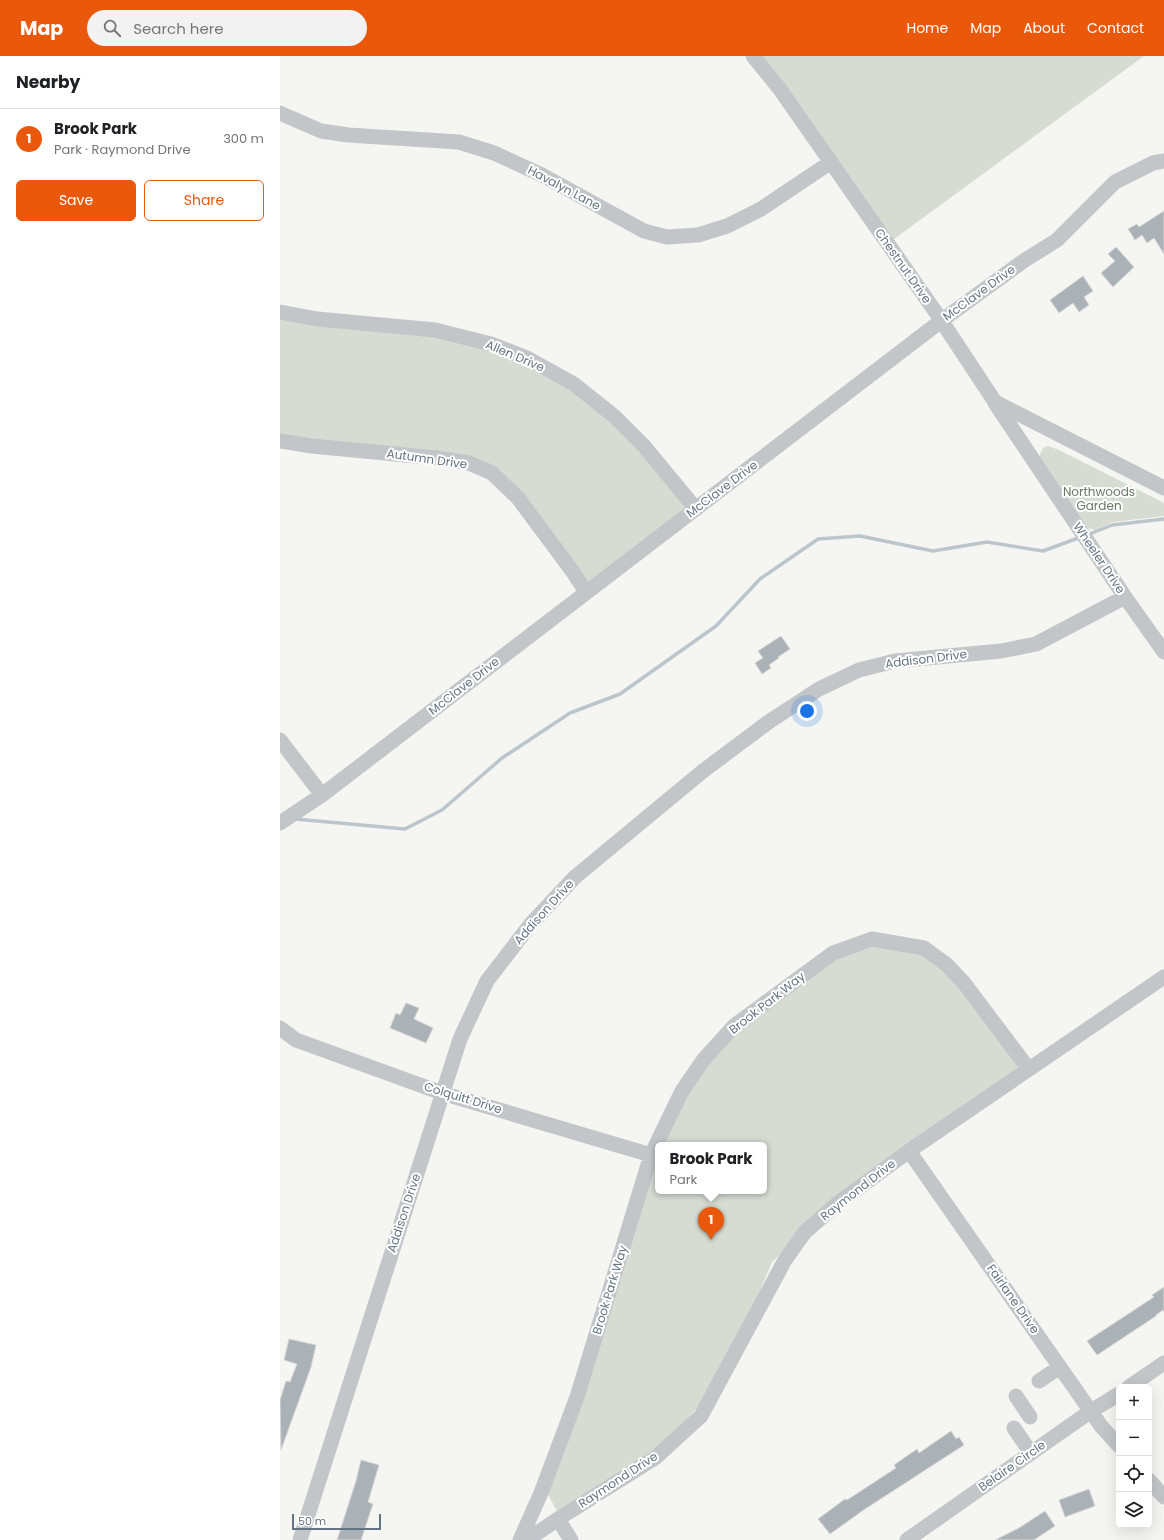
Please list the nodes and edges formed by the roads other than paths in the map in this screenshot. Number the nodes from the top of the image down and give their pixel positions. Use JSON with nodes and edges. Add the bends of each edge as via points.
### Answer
{"nodes":[{"id":1,"x":753,"y":56,"type":"edge"},
{"id":2,"x":280,"y":113,"type":"edge"},
{"id":3,"x":1164,"y":161,"type":"edge"},
{"id":4,"x":830,"y":162,"type":"junction"},
{"id":5,"x":280,"y":312,"type":"edge"},
{"id":6,"x":941,"y":321,"type":"junction"},
{"id":7,"x":995,"y":402,"type":"junction"},
{"id":8,"x":280,"y":441,"type":"edge"},
{"id":9,"x":1164,"y":488,"type":"edge"},
{"id":10,"x":696,"y":509,"type":"junction"},
{"id":11,"x":586,"y":592,"type":"junction"},
{"id":12,"x":1125,"y":597,"type":"junction"},
{"id":13,"x":1164,"y":652,"type":"edge"},
{"id":14,"x":280,"y":740,"type":"edge"},
{"id":15,"x":322,"y":795,"type":"junction"},
{"id":16,"x":280,"y":823,"type":"edge"},
{"id":17,"x":1164,"y":977,"type":"edge"},
{"id":18,"x":280,"y":1028,"type":"edge"},
{"id":19,"x":1028,"y":1068,"type":"junction"},
{"id":20,"x":442,"y":1093,"type":"junction"},
{"id":21,"x":657,"y":1142,"type":"edge"},
{"id":22,"x":655,"y":1147,"type":"edge"},
{"id":23,"x":909,"y":1151,"type":"junction"},
{"id":24,"x":651,"y":1155,"type":"junction"},
{"id":25,"x":1164,"y":1363,"type":"edge"},
{"id":26,"x":1060,"y":1367,"type":"junction"},
{"id":27,"x":1039,"y":1381,"type":"dead end"},
{"id":28,"x":1133,"y":1384,"type":"edge"},
{"id":29,"x":1016,"y":1396,"type":"dead end"},
{"id":30,"x":1116,"y":1396,"type":"edge"},
{"id":31,"x":1091,"y":1411,"type":"junction"},
{"id":32,"x":1030,"y":1417,"type":"dead end"},
{"id":33,"x":1014,"y":1428,"type":"dead end"},
{"id":34,"x":1116,"y":1443,"type":"edge"},
{"id":35,"x":1031,"y":1453,"type":"junction"},
{"id":36,"x":1152,"y":1483,"type":"edge"},
{"id":37,"x":1164,"y":1497,"type":"edge"},
{"id":38,"x":558,"y":1519,"type":"junction"},
{"id":39,"x":300,"y":1540,"type":"edge"},
{"id":40,"x":520,"y":1540,"type":"edge"},
{"id":41,"x":527,"y":1540,"type":"edge"},
{"id":42,"x":572,"y":1540,"type":"edge"},
{"id":43,"x":907,"y":1540,"type":"edge"}],
"edges":[{"from":1,"to":4,"type":"street","name":"Chestnut Drive","via":[[779,88]]},
{"from":2,"to":4,"type":"street","name":"Havalyn Lane","via":[[321,131],[458,142],[494,153],[542,175],[644,231],[667,237],[698,235],[727,226],[761,209]]},
{"from":3,"to":6,"type":"street","name":"McClave Drive","via":[[1153,163],[1115,182],[1057,240]]},
{"from":4,"to":6,"type":"street","name":"Chestnut Drive"},
{"from":5,"to":10,"type":"street","name":"Allen Drive","via":[[317,319],[435,330],[490,344],[527,358],[574,384],[614,416],[644,446]]},
{"from":6,"to":7,"type":"street","name":"Chestnut Drive"},
{"from":6,"to":10,"type":"street","name":"McClave Drive"},
{"from":7,"to":9,"type":"street","name":"Chestnut Drive"},
{"from":7,"to":12,"type":"street","name":"Wheeler Drive"},
{"from":8,"to":11,"type":"street","name":"Autumn Drive","via":[[437,458],[469,463],[492,473],[518,498]]},
{"from":10,"to":11,"type":"street","name":"McClave Drive"},
{"from":11,"to":15,"type":"street","name":"McClave Drive"},
{"from":12,"to":13,"type":"street","name":"Wheeler Drive"},
{"from":12,"to":20,"type":"street","name":"Addison Drive","via":[[1036,644],[1001,651],[895,661],[859,670],[820,689],[770,721],[703,771],[575,877],[530,925],[487,981],[460,1039]]},
{"from":14,"to":15,"type":"street"},
{"from":15,"to":16,"type":"street","name":"McClave Drive"},
{"from":17,"to":19,"type":"street","name":"Raymond Drive"},
{"from":18,"to":20,"type":"street","name":"Colquitt Drive","via":[[296,1040]]},
{"from":19,"to":21,"type":"street","name":"Brook Park Way","via":[[964,983],[946,964],[924,948],[872,939],[833,953],[734,1026],[704,1058],[682,1091]]},
{"from":19,"to":23,"type":"street","name":"Raymond Drive"},
{"from":20,"to":24,"type":"street","name":"Colquitt Drive"},
{"from":20,"to":39,"type":"street","name":"Addison Drive"},
{"from":22,"to":24,"type":"street","name":"Brook Park Way"},
{"from":23,"to":26,"type":"street","name":"Fairlane Drive"},
{"from":23,"to":38,"type":"street","name":"Raymond Drive","via":[[838,1203],[805,1232],[785,1260],[701,1416],[655,1458]]},
{"from":24,"to":40,"type":"street","name":"Brook Park Way","via":[[577,1397],[541,1493]]},
{"from":25,"to":28,"type":"street"},
{"from":26,"to":27,"type":"street"},
{"from":26,"to":31,"type":"street","name":"Fairlane Drive"},
{"from":29,"to":32,"type":"street"},
{"from":30,"to":31,"type":"street","name":"Belaire Circle"},
{"from":31,"to":34,"type":"street","name":"Fairlane Drive"},
{"from":31,"to":35,"type":"street","name":"Belaire Circle"},
{"from":33,"to":35,"type":"street"},
{"from":35,"to":43,"type":"street","name":"Belaire Circle"},
{"from":36,"to":37,"type":"street"},
{"from":38,"to":41,"type":"street","name":"Raymond Drive"},
{"from":38,"to":42,"type":"street"}]}
